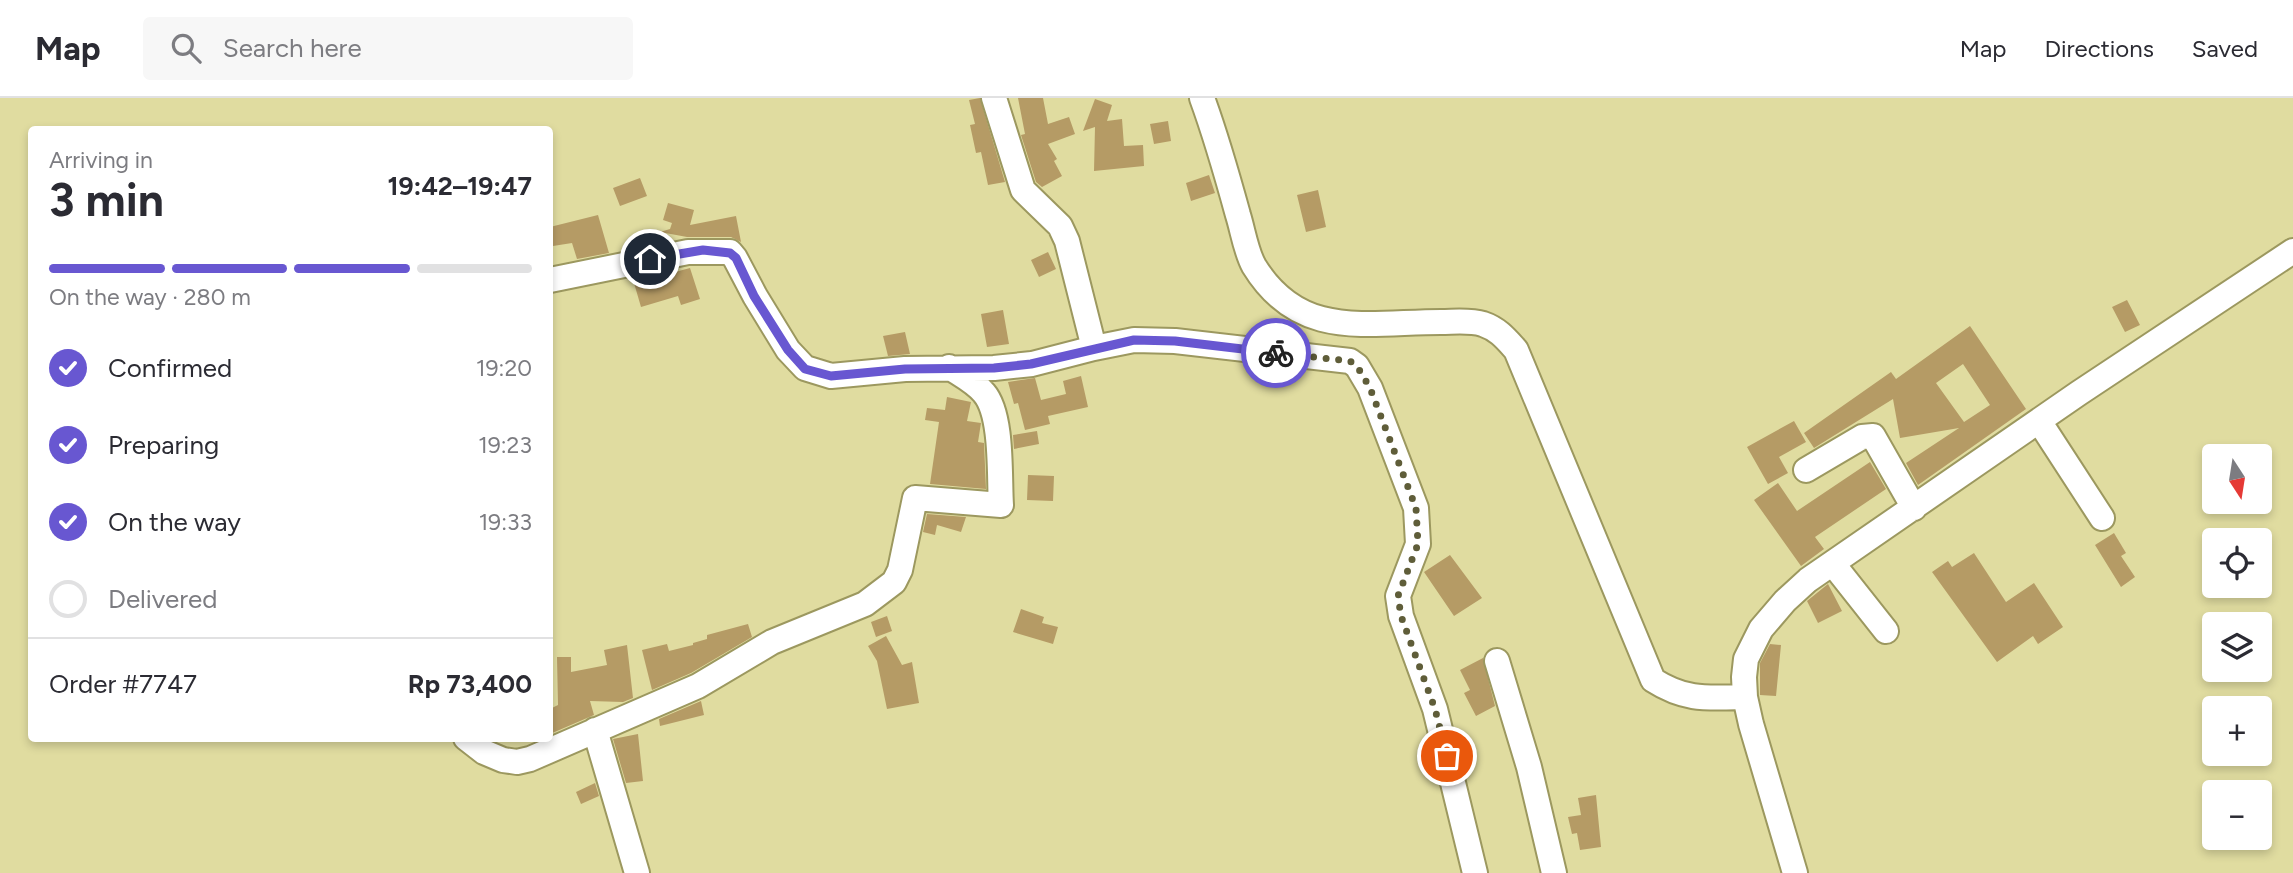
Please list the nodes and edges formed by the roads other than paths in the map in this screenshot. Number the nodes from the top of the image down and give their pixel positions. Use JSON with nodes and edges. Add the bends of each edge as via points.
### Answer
{"nodes":[{"id":1,"x":994,"y":98,"type":"edge"},
{"id":2,"x":1202,"y":98,"type":"edge"},
{"id":3,"x":2293,"y":251,"type":"edge"},
{"id":4,"x":553,"y":279,"type":"edge"},
{"id":5,"x":1094,"y":348,"type":"junction"},
{"id":6,"x":949,"y":367,"type":"junction"},
{"id":7,"x":2039,"y":421,"type":"junction"},
{"id":8,"x":1806,"y":470,"type":"dead end"},
{"id":9,"x":1914,"y":508,"type":"junction"},
{"id":10,"x":2102,"y":518,"type":"dead end"},
{"id":11,"x":1833,"y":564,"type":"junction"},
{"id":12,"x":1886,"y":631,"type":"dead end"},
{"id":13,"x":1497,"y":661,"type":"dead end"},
{"id":14,"x":1745,"y":697,"type":"junction"},
{"id":15,"x":595,"y":730,"type":"junction"},
{"id":16,"x":471,"y":742,"type":"edge"},
{"id":17,"x":637,"y":873,"type":"edge"},
{"id":18,"x":1475,"y":873,"type":"edge"},
{"id":19,"x":1554,"y":873,"type":"edge"},
{"id":20,"x":1795,"y":873,"type":"edge"}],
"edges":[{"from":1,"to":5,"type":"street","via":[[1023,190],[1060,226],[1067,241]]},
{"from":2,"to":14,"type":"street","via":[[1253,263],[1272,289],[1320,319],[1359,326],[1461,322],[1482,324],[1501,333],[1516,350],[1653,680],[1673,693],[1699,698]]},
{"from":3,"to":7,"type":"street"},
{"from":4,"to":6,"type":"street","via":[[688,252],[730,253],[788,350],[805,369],[831,376]]},
{"from":5,"to":6,"type":"street","via":[[1031,364]]},
{"from":5,"to":18,"type":"street","via":[[1134,340],[1175,341],[1350,361],[1357,366],[1370,388],[1416,508],[1418,544],[1398,596],[1401,616],[1435,709]]},
{"from":6,"to":15,"type":"street","via":[[978,386],[993,411],[1001,505],[915,498],[900,570],[881,594],[772,642],[680,694]]},
{"from":7,"to":9,"type":"street"},
{"from":7,"to":10,"type":"street"},
{"from":8,"to":9,"type":"street","via":[[1862,437],[1872,436]]},
{"from":9,"to":11,"type":"street"},
{"from":11,"to":12,"type":"street"},
{"from":11,"to":14,"type":"street","via":[[1808,580],[1761,629],[1746,659]]},
{"from":13,"to":19,"type":"street"},
{"from":14,"to":20,"type":"street"},
{"from":15,"to":16,"type":"street","via":[[517,762],[484,752]]},
{"from":15,"to":17,"type":"street"}]}
